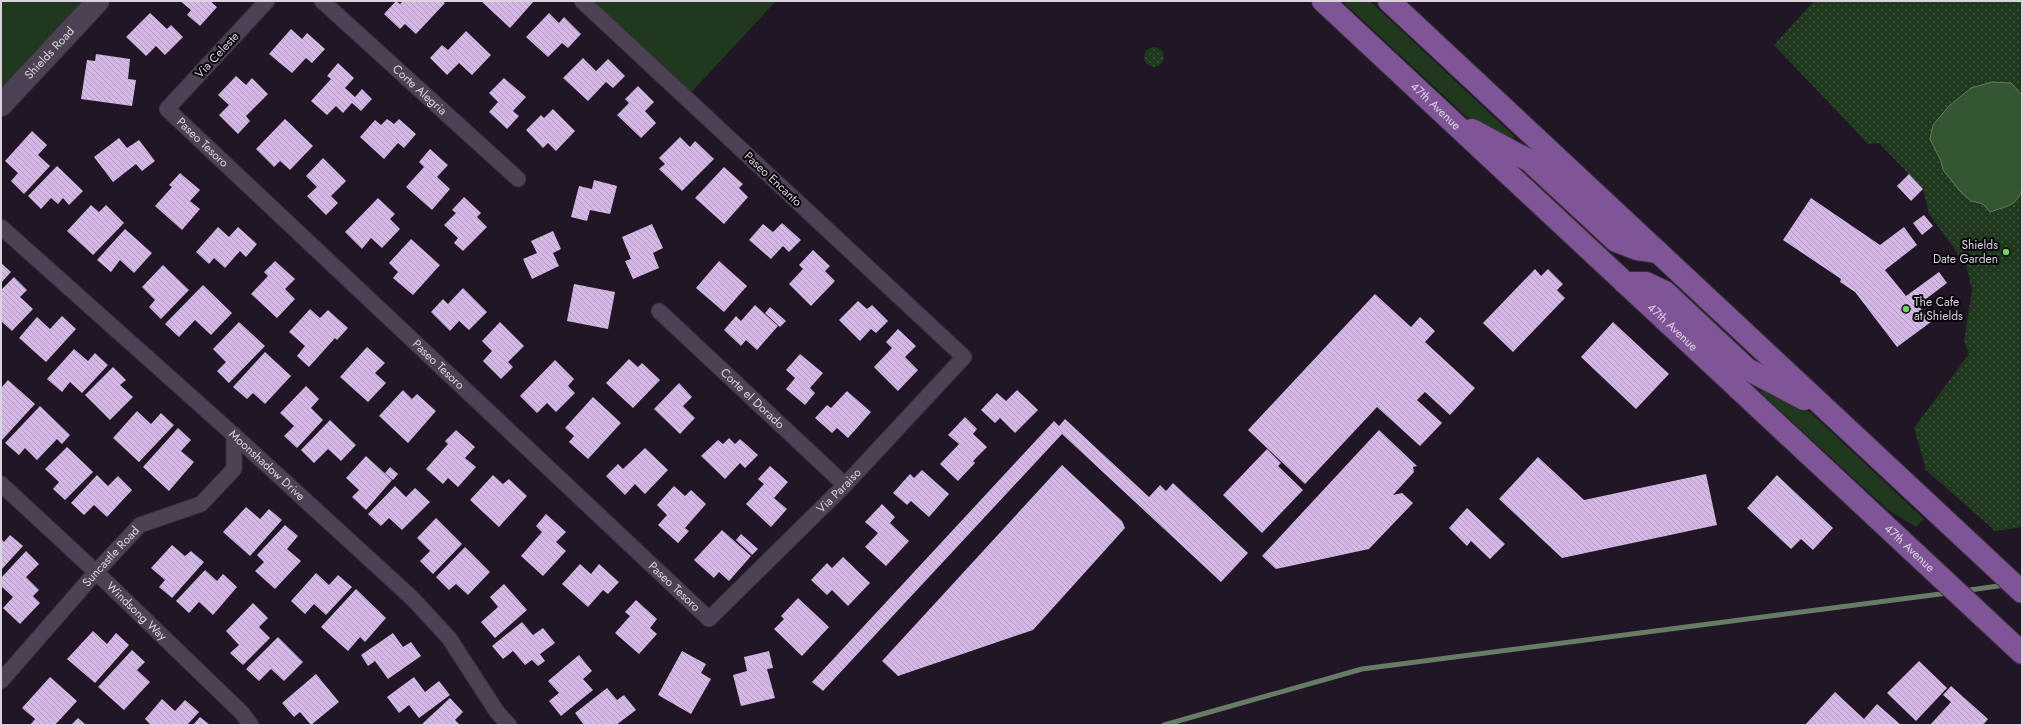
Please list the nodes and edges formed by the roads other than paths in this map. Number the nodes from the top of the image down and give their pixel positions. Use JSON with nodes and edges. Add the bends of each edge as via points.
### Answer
{"nodes":[{"id":1,"x":98,"y":1,"type":"edge"},
{"id":2,"x":267,"y":1,"type":"edge"},
{"id":3,"x":322,"y":1,"type":"edge"},
{"id":4,"x":582,"y":1,"type":"edge"},
{"id":5,"x":1323,"y":1,"type":"edge"},
{"id":6,"x":1389,"y":1,"type":"edge"},
{"id":7,"x":1,"y":105,"type":"edge"},
{"id":8,"x":167,"y":109,"type":"joint"},
{"id":9,"x":1447,"y":117,"type":"junction"},
{"id":10,"x":518,"y":179,"type":"dead end"},
{"id":11,"x":1,"y":227,"type":"edge"},
{"id":12,"x":1658,"y":252,"type":"junction"},
{"id":13,"x":1625,"y":283,"type":"junction"},
{"id":14,"x":659,"y":311,"type":"dead end"},
{"id":15,"x":964,"y":357,"type":"joint"},
{"id":16,"x":1829,"y":412,"type":"junction"},
{"id":17,"x":234,"y":435,"type":"junction"},
{"id":18,"x":1,"y":484,"type":"edge"},
{"id":19,"x":845,"y":485,"type":"junction"},
{"id":20,"x":96,"y":572,"type":"junction"},
{"id":21,"x":2022,"y":592,"type":"edge"},
{"id":22,"x":709,"y":619,"type":"joint"},
{"id":23,"x":2022,"y":654,"type":"edge"},
{"id":24,"x":1,"y":681,"type":"edge"},
{"id":25,"x":251,"y":725,"type":"edge"},
{"id":26,"x":509,"y":725,"type":"edge"}],
"edges":[{"from":1,"to":7,"type":"street","name":"Shields Road"},
{"from":2,"to":8,"type":"street","name":"Via Celeste"},
{"from":3,"to":10,"type":"street","name":"Corte Alegria"},
{"from":4,"to":15,"type":"street","name":"Paseo Encanto"},
{"from":5,"to":9,"type":"main road","name":"47th Avenue"},
{"from":6,"to":12,"type":"main road"},
{"from":8,"to":22,"type":"street","name":"Paseo Tesoro"},
{"from":9,"to":12,"type":"main road","via":[[1530,161],[1616,241],[1637,250]]},
{"from":9,"to":13,"type":"main road","name":"47th Avenue"},
{"from":11,"to":17,"type":"street","name":"Moonshadow Drive"},
{"from":12,"to":16,"type":"main road"},
{"from":13,"to":16,"type":"main road","via":[[1646,283],[1665,292],[1747,369]]},
{"from":13,"to":23,"type":"main road","name":"47th Avenue"},
{"from":14,"to":19,"type":"street","name":"Corte el Dorado"},
{"from":15,"to":19,"type":"street","name":"Via Paraiso"},
{"from":16,"to":21,"type":"main road"},
{"from":17,"to":20,"type":"street","name":"Suncastle Road","via":[[234,469],[201,504],[140,525]]},
{"from":17,"to":26,"type":"street","name":"Moonshadow Drive","via":[[412,598],[449,638],[497,712]]},
{"from":18,"to":20,"type":"street","name":"Windsong Way"},
{"from":19,"to":22,"type":"street","name":"Via Paraiso"},
{"from":20,"to":24,"type":"street","name":"Suncastle Road"},
{"from":20,"to":25,"type":"street","name":"Windsong Way","via":[[242,713]]}]}
